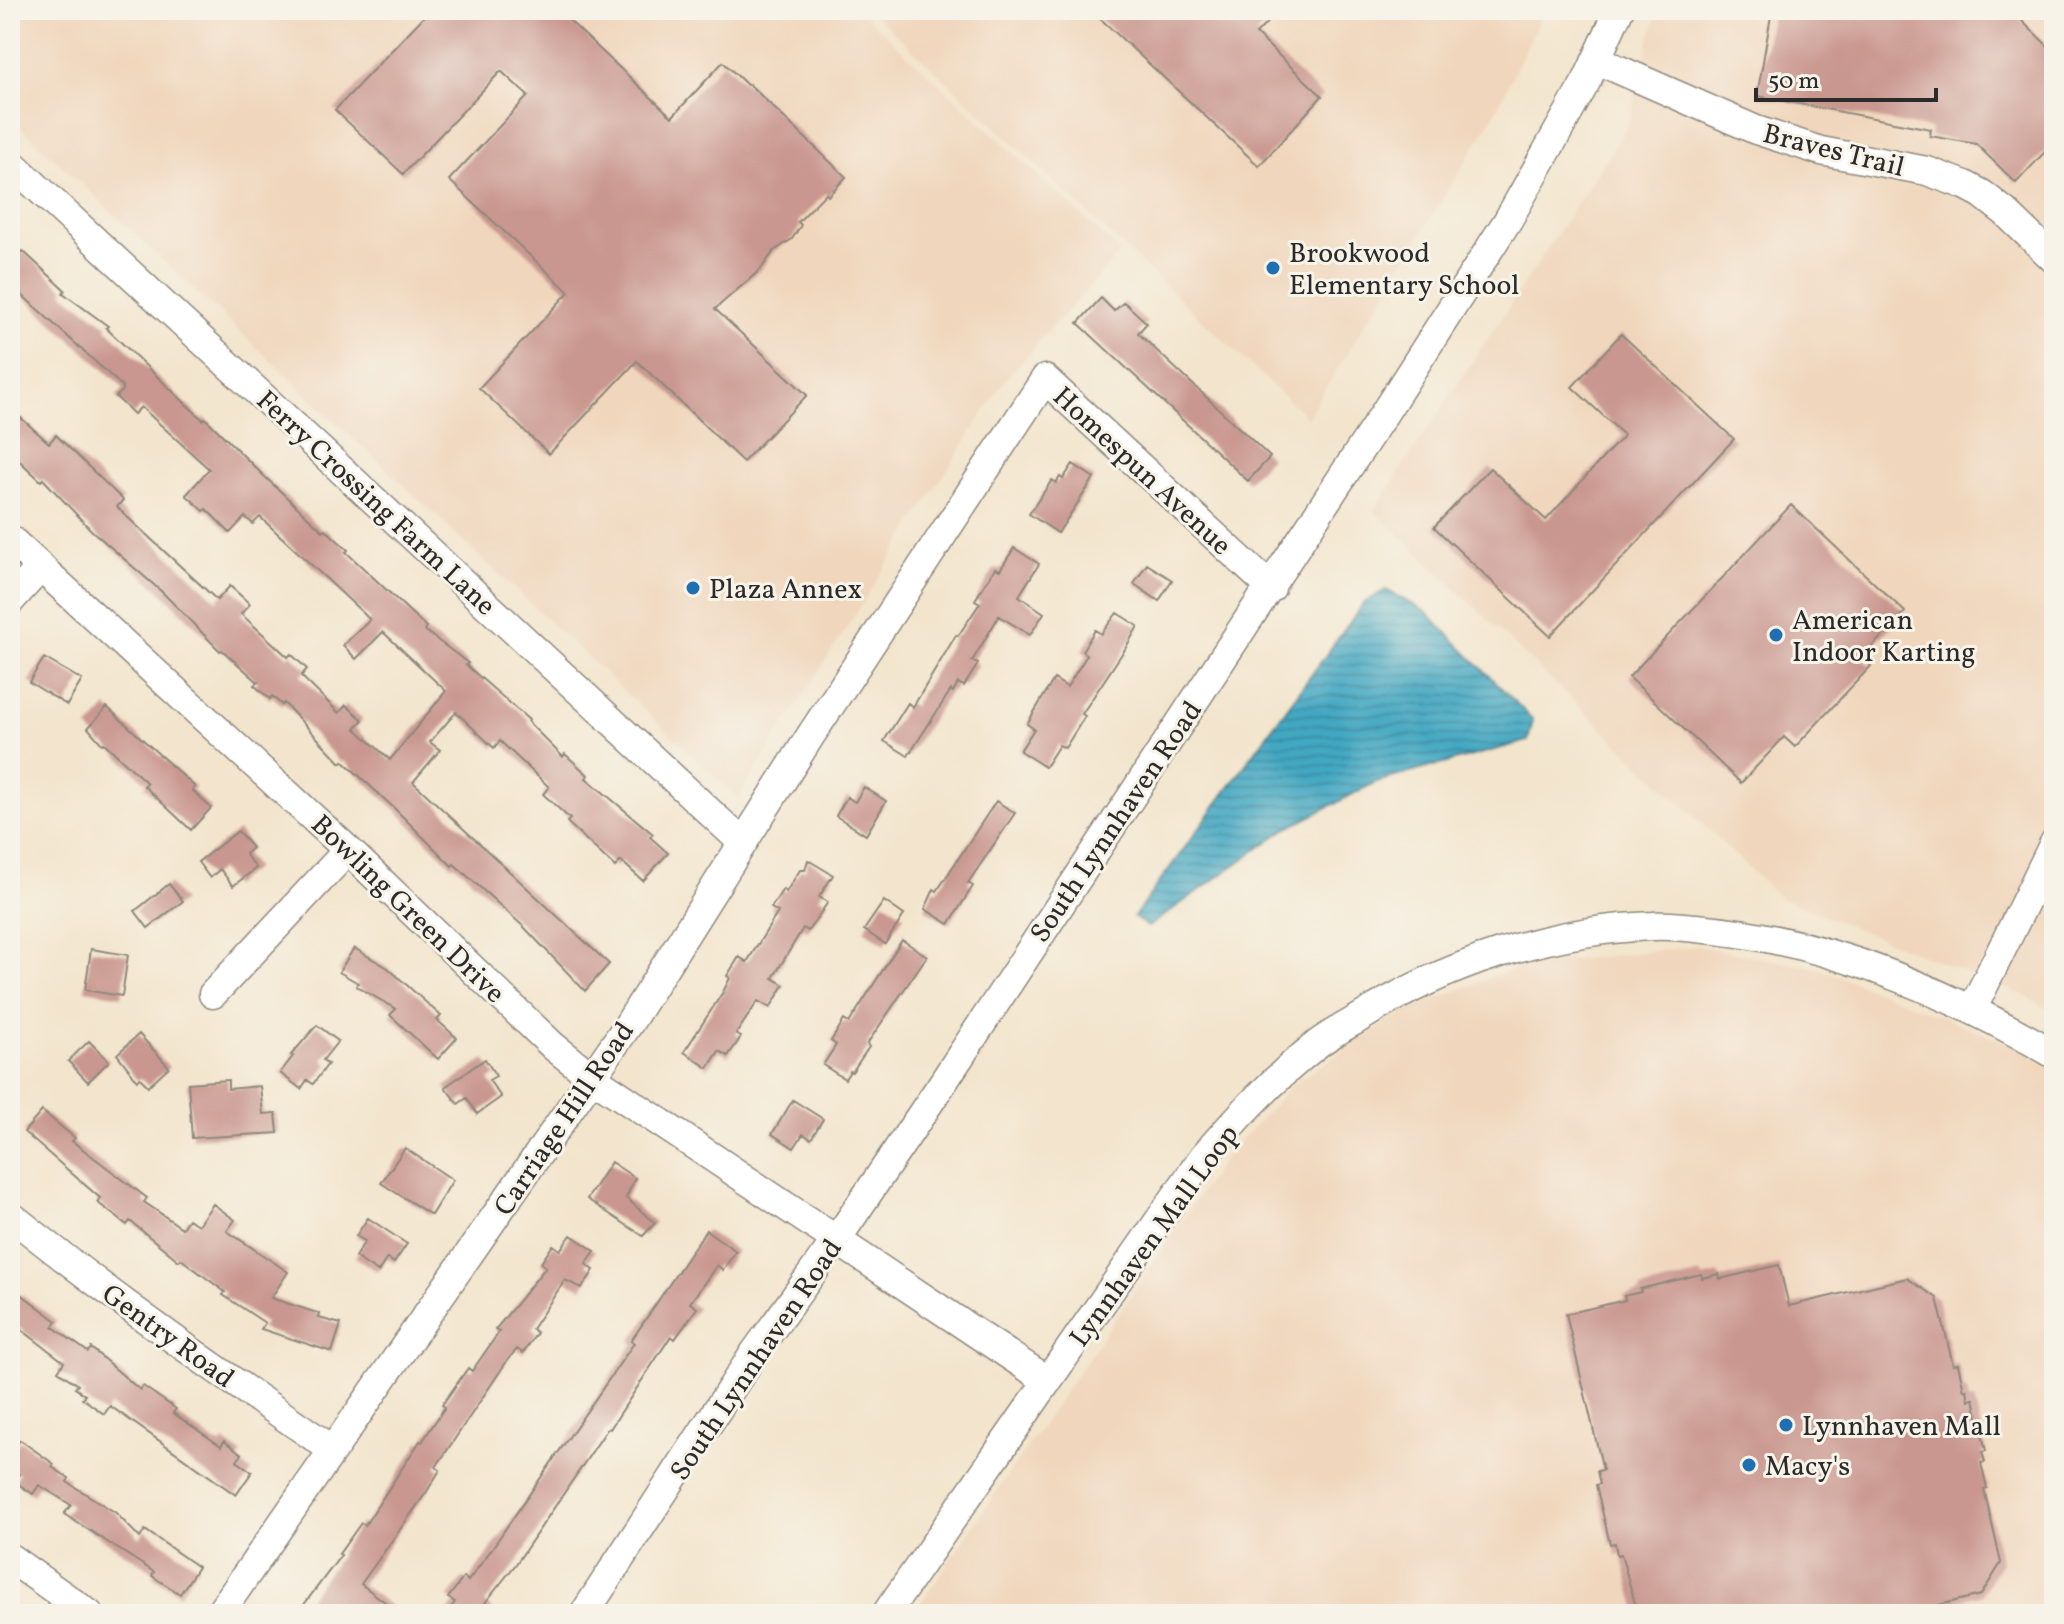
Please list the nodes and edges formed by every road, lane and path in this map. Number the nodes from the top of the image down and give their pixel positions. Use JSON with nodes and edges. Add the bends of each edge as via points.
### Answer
{"nodes":[{"id":1,"x":1619,"y":10,"type":"edge"},
{"id":2,"x":1597,"y":60,"type":"junction"},
{"id":3,"x":10,"y":162,"type":"edge"},
{"id":4,"x":2054,"y":259,"type":"edge"},
{"id":5,"x":10,"y":539,"type":"edge"},
{"id":6,"x":41,"y":567,"type":"junction"},
{"id":7,"x":1271,"y":588,"type":"junction"},
{"id":8,"x":10,"y":601,"type":"edge"},
{"id":9,"x":892,"y":613,"type":"joint"},
{"id":10,"x":743,"y":843,"type":"junction"},
{"id":11,"x":2054,"y":843,"type":"edge"},
{"id":12,"x":348,"y":850,"type":"junction"},
{"id":13,"x":213,"y":994,"type":"dead end"},
{"id":14,"x":1972,"y":1010,"type":"junction"},
{"id":15,"x":2054,"y":1054,"type":"edge"},
{"id":16,"x":592,"y":1077,"type":"junction"},
{"id":17,"x":10,"y":1215,"type":"edge"},
{"id":18,"x":837,"y":1239,"type":"junction"},
{"id":19,"x":1048,"y":1381,"type":"junction"},
{"id":20,"x":333,"y":1450,"type":"junction"},
{"id":21,"x":10,"y":1558,"type":"edge"},
{"id":22,"x":89,"y":1614,"type":"edge"},
{"id":23,"x":219,"y":1614,"type":"edge"},
{"id":24,"x":584,"y":1614,"type":"edge"},
{"id":25,"x":886,"y":1614,"type":"edge"}],
"edges":[{"from":1,"to":2,"type":"street","name":"South Lynnhaven Road"},
{"from":2,"to":4,"type":"street","name":"Braves Trail","via":[[1756,130],[1965,185],[2005,212]]},
{"from":2,"to":7,"type":"street","name":"South Lynnhaven Road","via":[[1508,220]]},
{"from":3,"to":10,"type":"street","name":"Ferry Crossing Farm Lane"},
{"from":5,"to":6,"type":"street","name":"Bowling Green Drive"},
{"from":6,"to":8,"type":"street"},
{"from":6,"to":12,"type":"street","name":"Bowling Green Drive"},
{"from":7,"to":9,"type":"street","name":"Homespun Avenue","via":[[1045,379]]},
{"from":7,"to":18,"type":"street","name":"South Lynnhaven Road"},
{"from":9,"to":10,"type":"street","name":"Carriage Hill Road"},
{"from":10,"to":16,"type":"street","name":"Carriage Hill Road"},
{"from":11,"to":14,"type":"street"},
{"from":12,"to":13,"type":"street"},
{"from":12,"to":16,"type":"street","name":"Bowling Green Drive"},
{"from":14,"to":15,"type":"street","name":"Lynnhaven Mall Loop"},
{"from":14,"to":19,"type":"street","name":"Lynnhaven Mall Loop","via":[[1841,958],[1721,930],[1655,925],[1598,931],[1480,958],[1420,983],[1318,1044],[1241,1113],[1203,1157]]},
{"from":16,"to":18,"type":"street","name":"Bowling Green Drive"},
{"from":16,"to":20,"type":"street","name":"Carriage Hill Road"},
{"from":17,"to":20,"type":"street","name":"Gentry Road","via":[[201,1360]]},
{"from":18,"to":19,"type":"street","name":"Bowling Green Drive"},
{"from":18,"to":24,"type":"street","name":"South Lynnhaven Road","via":[[755,1352]]},
{"from":19,"to":25,"type":"street","name":"Lynnhaven Mall Loop"},
{"from":20,"to":23,"type":"street","name":"Carriage Hill Road"},
{"from":21,"to":22,"type":"street"}]}
